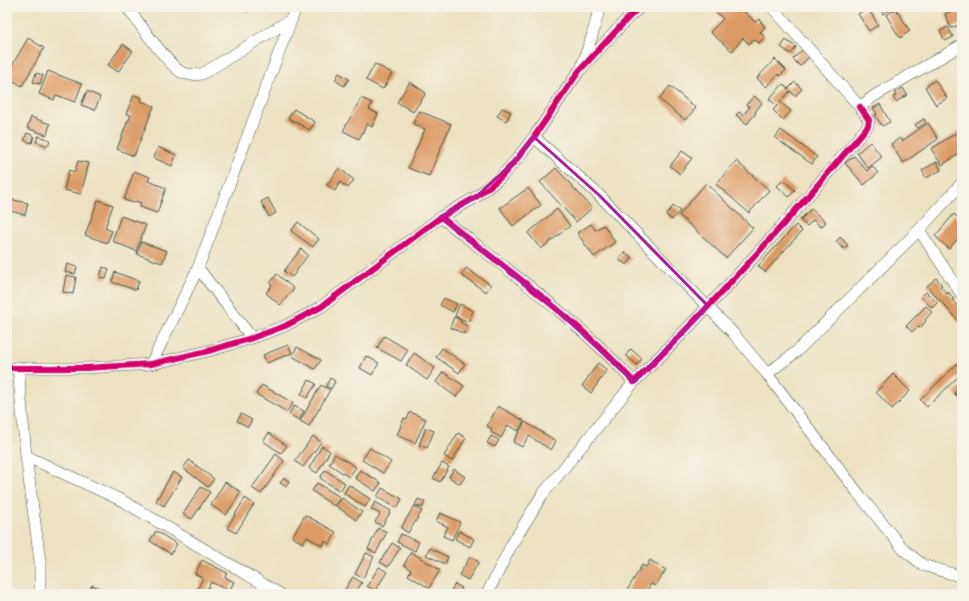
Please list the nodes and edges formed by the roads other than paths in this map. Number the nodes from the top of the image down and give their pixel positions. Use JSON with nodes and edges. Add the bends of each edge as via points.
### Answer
{"nodes":[{"id":1,"x":127,"y":7,"type":"edge"},
{"id":2,"x":296,"y":7,"type":"edge"},
{"id":3,"x":600,"y":7,"type":"edge"},
{"id":4,"x":640,"y":7,"type":"edge"},
{"id":5,"x":772,"y":7,"type":"edge"},
{"id":6,"x":292,"y":19,"type":"junction"},
{"id":7,"x":962,"y":45,"type":"edge"},
{"id":8,"x":580,"y":71,"type":"junction"},
{"id":9,"x":860,"y":107,"type":"junction"},
{"id":10,"x":534,"y":137,"type":"junction"},
{"id":11,"x":962,"y":183,"type":"edge"},
{"id":12,"x":441,"y":216,"type":"junction"},
{"id":13,"x":919,"y":230,"type":"junction"},
{"id":14,"x":198,"y":268,"type":"junction"},
{"id":15,"x":962,"y":295,"type":"edge"},
{"id":16,"x":708,"y":306,"type":"junction"},
{"id":17,"x":252,"y":338,"type":"junction"},
{"id":18,"x":151,"y":364,"type":"junction"},
{"id":19,"x":12,"y":368,"type":"edge"},
{"id":20,"x":767,"y":374,"type":"junction"},
{"id":21,"x":634,"y":382,"type":"junction"},
{"id":22,"x":26,"y":456,"type":"junction"},
{"id":23,"x":962,"y":577,"type":"edge"},
{"id":24,"x":40,"y":594,"type":"edge"},
{"id":25,"x":280,"y":594,"type":"edge"},
{"id":26,"x":487,"y":594,"type":"edge"}],
"edges":[{"from":1,"to":6,"type":"street","via":[[172,65],[182,73],[193,75],[202,74]]},
{"from":2,"to":6,"type":"street"},
{"from":3,"to":8,"type":"street"},
{"from":4,"to":8,"type":"street"},
{"from":5,"to":9,"type":"street"},
{"from":6,"to":14,"type":"street"},
{"from":7,"to":9,"type":"street","via":[[874,96]]},
{"from":8,"to":10,"type":"street"},
{"from":9,"to":16,"type":"street","via":[[869,120],[868,126]]},
{"from":10,"to":12,"type":"street","via":[[500,178],[476,197]]},
{"from":10,"to":16,"type":"street","via":[[600,196]]},
{"from":11,"to":13,"type":"street"},
{"from":12,"to":17,"type":"street","via":[[321,307],[285,326]]},
{"from":12,"to":21,"type":"street","via":[[554,307],[618,364]]},
{"from":13,"to":15,"type":"street"},
{"from":13,"to":20,"type":"street","via":[[797,351]]},
{"from":14,"to":17,"type":"street"},
{"from":14,"to":18,"type":"street"},
{"from":16,"to":20,"type":"street"},
{"from":16,"to":21,"type":"street"},
{"from":17,"to":18,"type":"street"},
{"from":18,"to":19,"type":"street","via":[[86,368]]},
{"from":19,"to":22,"type":"street"},
{"from":20,"to":23,"type":"street","via":[[904,550],[923,565]]},
{"from":21,"to":26,"type":"street","via":[[542,495],[512,544]]},
{"from":22,"to":24,"type":"street","via":[[40,561]]},
{"from":22,"to":25,"type":"street","via":[[121,500]]}]}
